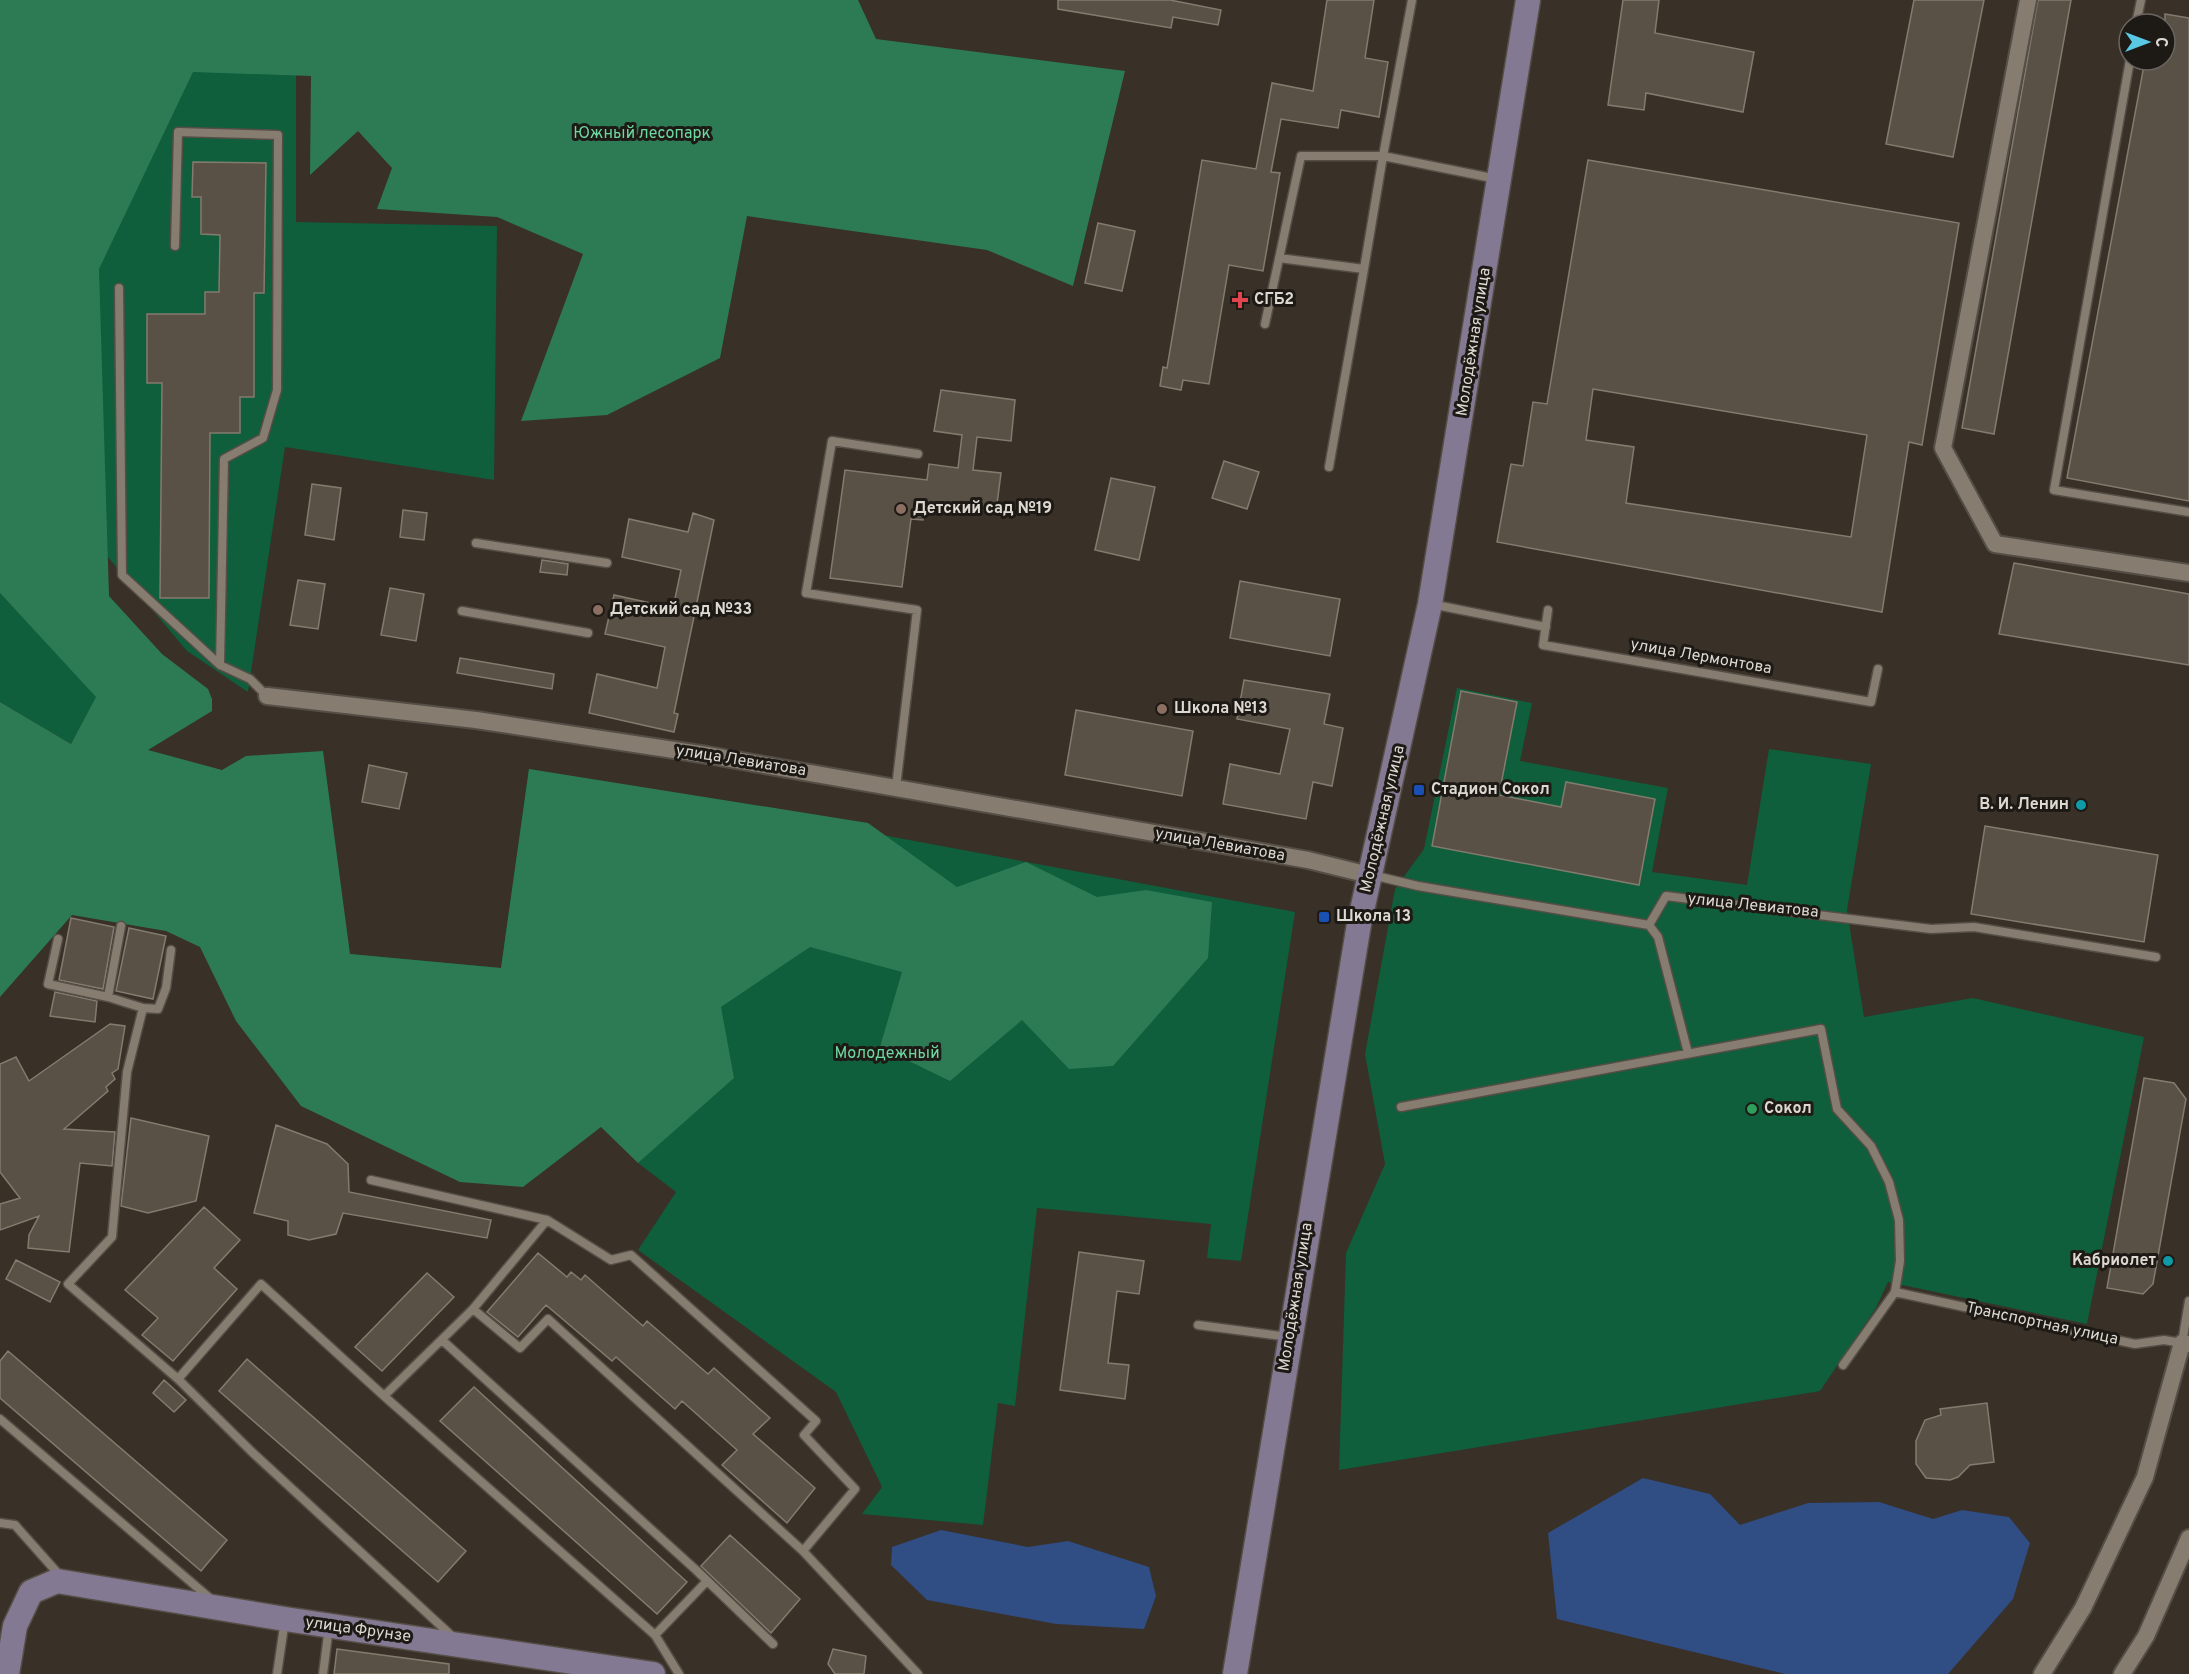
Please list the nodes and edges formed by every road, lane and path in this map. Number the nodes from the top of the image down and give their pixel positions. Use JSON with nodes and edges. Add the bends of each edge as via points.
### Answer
{"nodes":[{"id":1,"x":1412,"y":0,"type":"edge"},
{"id":2,"x":1528,"y":0,"type":"edge"},
{"id":3,"x":2028,"y":0,"type":"edge"},
{"id":4,"x":2128,"y":72,"type":"edge"},
{"id":5,"x":1383,"y":156,"type":"junction"},
{"id":6,"x":1500,"y":179,"type":"junction"},
{"id":7,"x":174,"y":246,"type":"dead end"},
{"id":8,"x":1279,"y":258,"type":"junction"},
{"id":9,"x":1364,"y":269,"type":"junction"},
{"id":10,"x":119,"y":288,"type":"dead end"},
{"id":11,"x":1265,"y":324,"type":"dead end"},
{"id":12,"x":918,"y":454,"type":"dead end"},
{"id":13,"x":1329,"y":467,"type":"dead end"},
{"id":14,"x":2189,"y":512,"type":"edge"},
{"id":15,"x":476,"y":543,"type":"dead end"},
{"id":16,"x":607,"y":563,"type":"dead end"},
{"id":17,"x":2189,"y":573,"type":"edge"},
{"id":18,"x":1430,"y":604,"type":"junction"},
{"id":19,"x":1548,"y":610,"type":"dead end"},
{"id":20,"x":462,"y":611,"type":"dead end"},
{"id":21,"x":1546,"y":627,"type":"junction"},
{"id":22,"x":588,"y":633,"type":"dead end"},
{"id":23,"x":220,"y":665,"type":"junction"},
{"id":24,"x":1878,"y":669,"type":"dead end"},
{"id":25,"x":267,"y":696,"type":"joint"},
{"id":26,"x":896,"y":787,"type":"junction"},
{"id":27,"x":1369,"y":874,"type":"junction"},
{"id":28,"x":1649,"y":925,"type":"junction"},
{"id":29,"x":121,"y":926,"type":"dead end"},
{"id":30,"x":58,"y":939,"type":"dead end"},
{"id":31,"x":171,"y":950,"type":"dead end"},
{"id":32,"x":2156,"y":957,"type":"dead end"},
{"id":33,"x":108,"y":997,"type":"junction"},
{"id":34,"x":143,"y":1008,"type":"junction"},
{"id":35,"x":1688,"y":1053,"type":"junction"},
{"id":36,"x":1401,"y":1107,"type":"dead end"},
{"id":37,"x":371,"y":1180,"type":"dead end"},
{"id":38,"x":547,"y":1220,"type":"junction"},
{"id":39,"x":1895,"y":1292,"type":"junction"},
{"id":40,"x":2189,"y":1301,"type":"edge"},
{"id":41,"x":473,"y":1309,"type":"junction"},
{"id":42,"x":1198,"y":1325,"type":"dead end"},
{"id":43,"x":1289,"y":1337,"type":"junction"},
{"id":44,"x":442,"y":1340,"type":"junction"},
{"id":45,"x":2185,"y":1344,"type":"edge"},
{"id":46,"x":1843,"y":1365,"type":"dead end"},
{"id":47,"x":178,"y":1379,"type":"junction"},
{"id":48,"x":384,"y":1396,"type":"junction"},
{"id":49,"x":0,"y":1419,"type":"edge"},
{"id":50,"x":0,"y":1523,"type":"edge"},
{"id":51,"x":2189,"y":1538,"type":"edge"},
{"id":52,"x":803,"y":1551,"type":"junction"},
{"id":53,"x":64,"y":1581,"type":"junction"},
{"id":54,"x":707,"y":1581,"type":"junction"},
{"id":55,"x":223,"y":1609,"type":"junction"},
{"id":56,"x":285,"y":1620,"type":"junction"},
{"id":57,"x":329,"y":1626,"type":"junction"},
{"id":58,"x":655,"y":1635,"type":"junction"},
{"id":59,"x":773,"y":1644,"type":"dead end"},
{"id":60,"x":462,"y":1646,"type":"junction"},
{"id":61,"x":5,"y":1665,"type":"edge"},
{"id":62,"x":277,"y":1674,"type":"edge"},
{"id":63,"x":323,"y":1674,"type":"edge"},
{"id":64,"x":654,"y":1674,"type":"edge"},
{"id":65,"x":679,"y":1674,"type":"edge"},
{"id":66,"x":918,"y":1674,"type":"edge"},
{"id":67,"x":1235,"y":1674,"type":"edge"},
{"id":68,"x":2042,"y":1674,"type":"edge"},
{"id":69,"x":2122,"y":1674,"type":"edge"}],
"edges":[{"from":1,"to":5,"type":"lane"},
{"from":2,"to":6,"type":"main road","name":"Молодёжная улица"},
{"from":3,"to":17,"type":"street","via":[[1943,448],[1995,544]]},
{"from":4,"to":14,"type":"lane","via":[[2054,490]]},
{"from":5,"to":6,"type":"lane"},
{"from":5,"to":8,"type":"lane","via":[[1301,156]]},
{"from":5,"to":9,"type":"lane"},
{"from":6,"to":18,"type":"main road","name":"Молодёжная улица"},
{"from":7,"to":23,"type":"lane","via":[[178,132],[278,135],[277,390],[263,438],[224,459]]},
{"from":8,"to":9,"type":"lane"},
{"from":8,"to":11,"type":"lane"},
{"from":9,"to":13,"type":"lane"},
{"from":10,"to":23,"type":"lane","via":[[122,574]]},
{"from":12,"to":26,"type":"lane","via":[[832,441],[806,593],[917,610]]},
{"from":15,"to":16,"type":"lane"},
{"from":18,"to":21,"type":"lane"},
{"from":18,"to":27,"type":"main road","name":"Молодёжная улица"},
{"from":19,"to":21,"type":"lane","name":"улица Лермонтова"},
{"from":20,"to":22,"type":"lane"},
{"from":21,"to":24,"type":"lane","name":"улица Лермонтова","via":[[1543,645],[1871,702]]},
{"from":23,"to":25,"type":"lane","via":[[250,679]]},
{"from":25,"to":26,"type":"street","name":"улица Левиатова","via":[[476,720]]},
{"from":26,"to":27,"type":"street","name":"улица Левиатова"},
{"from":27,"to":28,"type":"lane","name":"улица Левиатова","via":[[1418,886]]},
{"from":27,"to":43,"type":"main road","name":"Молодёжная улица"},
{"from":28,"to":32,"type":"lane","name":"улица Левиатова","via":[[1666,896],[1931,929],[1974,927]]},
{"from":28,"to":35,"type":"lane","via":[[1658,937]]},
{"from":29,"to":33,"type":"lane"},
{"from":30,"to":33,"type":"lane","via":[[48,984]]},
{"from":31,"to":34,"type":"lane","via":[[166,988],[158,1009]]},
{"from":33,"to":34,"type":"lane"},
{"from":34,"to":47,"type":"lane","via":[[127,1072],[112,1237],[68,1284]]},
{"from":35,"to":36,"type":"lane"},
{"from":35,"to":39,"type":"lane","via":[[1821,1029],[1837,1108],[1871,1146],[1889,1182],[1899,1220],[1900,1261]]},
{"from":37,"to":38,"type":"lane"},
{"from":38,"to":41,"type":"lane"},
{"from":38,"to":52,"type":"lane","via":[[611,1260],[632,1254],[816,1421],[804,1435],[855,1489]]},
{"from":39,"to":45,"type":"lane","name":"Транспортная улица","via":[[2135,1344],[2164,1340]]},
{"from":39,"to":46,"type":"lane"},
{"from":40,"to":45,"type":"lane"},
{"from":41,"to":44,"type":"lane"},
{"from":41,"to":52,"type":"lane","via":[[520,1348],[548,1319]]},
{"from":42,"to":43,"type":"lane"},
{"from":43,"to":67,"type":"main road","name":"Молодёжная улица"},
{"from":44,"to":48,"type":"lane"},
{"from":44,"to":54,"type":"lane"},
{"from":45,"to":68,"type":"street","via":[[2145,1477],[2083,1608]]},
{"from":47,"to":48,"type":"lane","via":[[261,1284]]},
{"from":47,"to":60,"type":"lane"},
{"from":48,"to":58,"type":"lane"},
{"from":49,"to":55,"type":"lane"},
{"from":50,"to":53,"type":"lane","via":[[15,1525]]},
{"from":51,"to":69,"type":"street","via":[[2146,1636]]},
{"from":52,"to":66,"type":"lane"},
{"from":53,"to":55,"type":"main road","name":"улица Фрунзе"},
{"from":53,"to":61,"type":"main road","via":[[31,1592],[15,1626]]},
{"from":54,"to":58,"type":"lane"},
{"from":54,"to":59,"type":"lane"},
{"from":55,"to":56,"type":"main road","name":"улица Фрунзе"},
{"from":56,"to":57,"type":"main road","name":"улица Фрунзе"},
{"from":56,"to":62,"type":"lane"},
{"from":57,"to":60,"type":"main road","name":"улица Фрунзе"},
{"from":57,"to":63,"type":"lane"},
{"from":58,"to":65,"type":"lane"},
{"from":60,"to":64,"type":"main road","name":"улица Фрунзе"}]}
